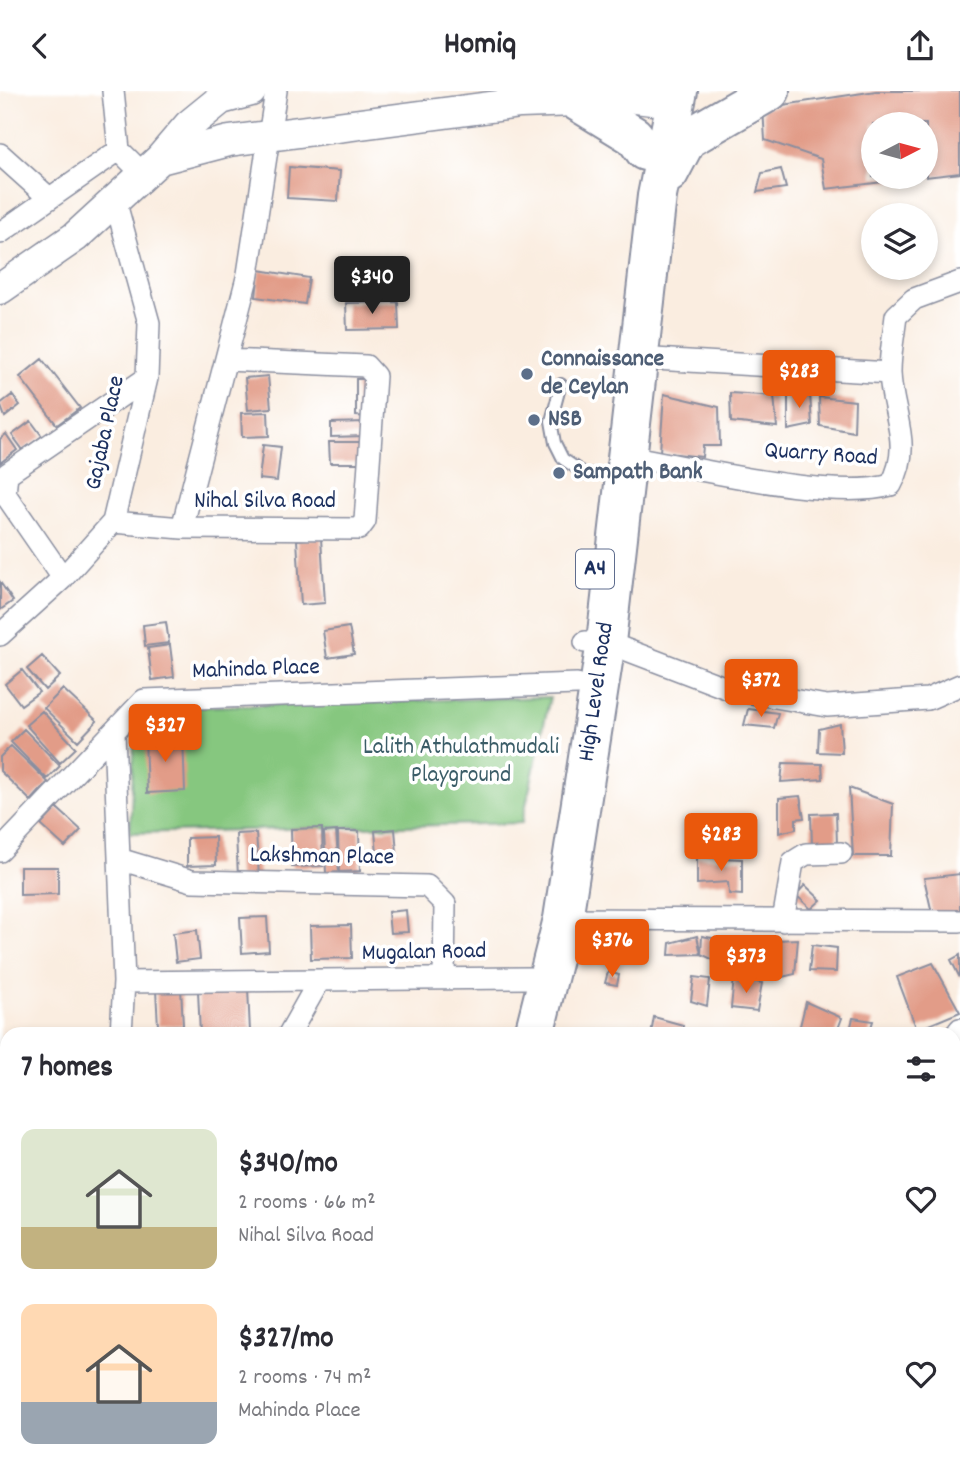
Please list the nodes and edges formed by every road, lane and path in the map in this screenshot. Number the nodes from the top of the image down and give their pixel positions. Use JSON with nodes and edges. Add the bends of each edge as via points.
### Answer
{"nodes":[{"id":1,"x":113,"y":91,"type":"edge"},
{"id":2,"x":251,"y":91,"type":"edge"},
{"id":3,"x":276,"y":91,"type":"edge"},
{"id":4,"x":476,"y":91,"type":"edge"},
{"id":5,"x":765,"y":94,"type":"edge"},
{"id":6,"x":219,"y":95,"type":"edge"},
{"id":7,"x":638,"y":95,"type":"edge"},
{"id":8,"x":514,"y":100,"type":"edge"},
{"id":9,"x":269,"y":135,"type":"junction"},
{"id":10,"x":119,"y":150,"type":"junction"},
{"id":11,"x":645,"y":151,"type":"junction"},
{"id":12,"x":0,"y":154,"type":"edge"},
{"id":13,"x":152,"y":167,"type":"junction"},
{"id":14,"x":657,"y":195,"type":"junction"},
{"id":15,"x":49,"y":198,"type":"junction"},
{"id":16,"x":115,"y":200,"type":"junction"},
{"id":17,"x":0,"y":233,"type":"edge"},
{"id":18,"x":960,"y":282,"type":"edge"},
{"id":19,"x":0,"y":289,"type":"edge"},
{"id":20,"x":638,"y":358,"type":"junction"},
{"id":21,"x":226,"y":360,"type":"junction"},
{"id":22,"x":890,"y":373,"type":"junction"},
{"id":23,"x":147,"y":378,"type":"junction"},
{"id":24,"x":561,"y":384,"type":"dead end"},
{"id":25,"x":618,"y":464,"type":"junction"},
{"id":26,"x":113,"y":522,"type":"junction"},
{"id":27,"x":182,"y":528,"type":"junction"},
{"id":28,"x":63,"y":578,"type":"junction"},
{"id":29,"x":0,"y":635,"type":"edge"},
{"id":30,"x":595,"y":642,"type":"junction"},
{"id":31,"x":577,"y":684,"type":"junction"},
{"id":32,"x":960,"y":685,"type":"edge"},
{"id":33,"x":114,"y":733,"type":"junction"},
{"id":34,"x":0,"y":851,"type":"edge"},
{"id":35,"x":841,"y":853,"type":"dead end"},
{"id":36,"x":119,"y":859,"type":"junction"},
{"id":37,"x":563,"y":919,"type":"junction"},
{"id":38,"x":783,"y":921,"type":"junction"},
{"id":39,"x":960,"y":921,"type":"edge"},
{"id":40,"x":444,"y":978,"type":"junction"},
{"id":41,"x":530,"y":978,"type":"junction"},
{"id":42,"x":319,"y":981,"type":"junction"},
{"id":43,"x":124,"y":982,"type":"junction"},
{"id":44,"x":121,"y":1027,"type":"edge"},
{"id":45,"x":293,"y":1027,"type":"edge"},
{"id":46,"x":516,"y":1027,"type":"edge"},
{"id":47,"x":536,"y":1027,"type":"edge"}],
"edges":[{"from":1,"to":10,"type":"street"},
{"from":2,"to":6,"type":"main road"},
{"from":3,"to":9,"type":"street"},
{"from":4,"to":8,"type":"main road"},
{"from":5,"to":7,"type":"highway"},
{"from":5,"to":14,"type":"highway","via":[[687,139]]},
{"from":6,"to":13,"type":"main road"},
{"from":7,"to":8,"type":"main road"},
{"from":7,"to":11,"type":"highway","name":"High Level Road","number":"A4"},
{"from":7,"to":11,"type":"highway","via":[[634,136]]},
{"from":7,"to":14,"type":"highway","name":"High Level Road","number":"A4"},
{"from":8,"to":9,"type":"main road"},
{"from":9,"to":13,"type":"main road","via":[[229,141]]},
{"from":9,"to":21,"type":"street","via":[[248,274]]},
{"from":10,"to":13,"type":"street"},
{"from":10,"to":15,"type":"street"},
{"from":11,"to":25,"type":"highway","name":"High Level Road","number":"A4"},
{"from":12,"to":15,"type":"street"},
{"from":13,"to":16,"type":"main road"},
{"from":14,"to":20,"type":"highway","name":"High Level Road","number":"A4"},
{"from":15,"to":17,"type":"street"},
{"from":16,"to":19,"type":"main road","via":[[75,237]]},
{"from":16,"to":23,"type":"street","name":"Gajaba Place","via":[[149,323]]},
{"from":18,"to":22,"type":"street","name":"Quarry Road","via":[[914,299],[895,316]]},
{"from":20,"to":22,"type":"street"},
{"from":20,"to":25,"type":"highway","name":"High Level Road","number":"A4"},
{"from":21,"to":27,"type":"street"},
{"from":21,"to":27,"type":"street","name":"Nihal Silva Road","via":[[366,366],[375,376],[365,521],[359,529]]},
{"from":22,"to":25,"type":"street","name":"Quarry Road","via":[[903,448],[901,467],[891,485],[874,490],[803,485]]},
{"from":23,"to":26,"type":"street","name":"Gajaba Place"},
{"from":23,"to":28,"type":"street","via":[[7,474],[5,494]]},
{"from":24,"to":25,"type":"lane","via":[[551,421],[563,459],[585,474]]},
{"from":25,"to":30,"type":"highway","name":"High Level Road","number":"A4"},
{"from":26,"to":27,"type":"street","name":"Nihal Silva Road"},
{"from":26,"to":28,"type":"street","name":"Gajaba Place"},
{"from":28,"to":29,"type":"street","name":"Gajaba Place"},
{"from":30,"to":31,"type":"highway","name":"High Level Road","number":"A4"},
{"from":30,"to":32,"type":"street","via":[[729,689],[827,706],[928,699]]},
{"from":30,"to":37,"type":"highway","name":"High Level Road","number":"A4"},
{"from":31,"to":33,"type":"street","name":"Mahinda Place","via":[[144,701]]},
{"from":31,"to":41,"type":"highway","name":"High Level Road","number":"A4"},
{"from":33,"to":34,"type":"street","name":"Mahinda Place"},
{"from":33,"to":36,"type":"street"},
{"from":35,"to":38,"type":"street","via":[[813,853],[793,862]]},
{"from":36,"to":40,"type":"street","name":"Lakshman Place","via":[[192,881],[427,886],[445,904]]},
{"from":36,"to":43,"type":"street"},
{"from":37,"to":38,"type":"street"},
{"from":37,"to":47,"type":"highway","name":"High Level Road","number":"A4"},
{"from":38,"to":39,"type":"street"},
{"from":40,"to":41,"type":"street","name":"Mugalan Road"},
{"from":40,"to":42,"type":"street","name":"Mugalan Road"},
{"from":41,"to":46,"type":"highway","name":"High Level Road","number":"A4"},
{"from":42,"to":43,"type":"street","name":"Mugalan Road"},
{"from":42,"to":45,"type":"street"},
{"from":43,"to":44,"type":"street"}]}
